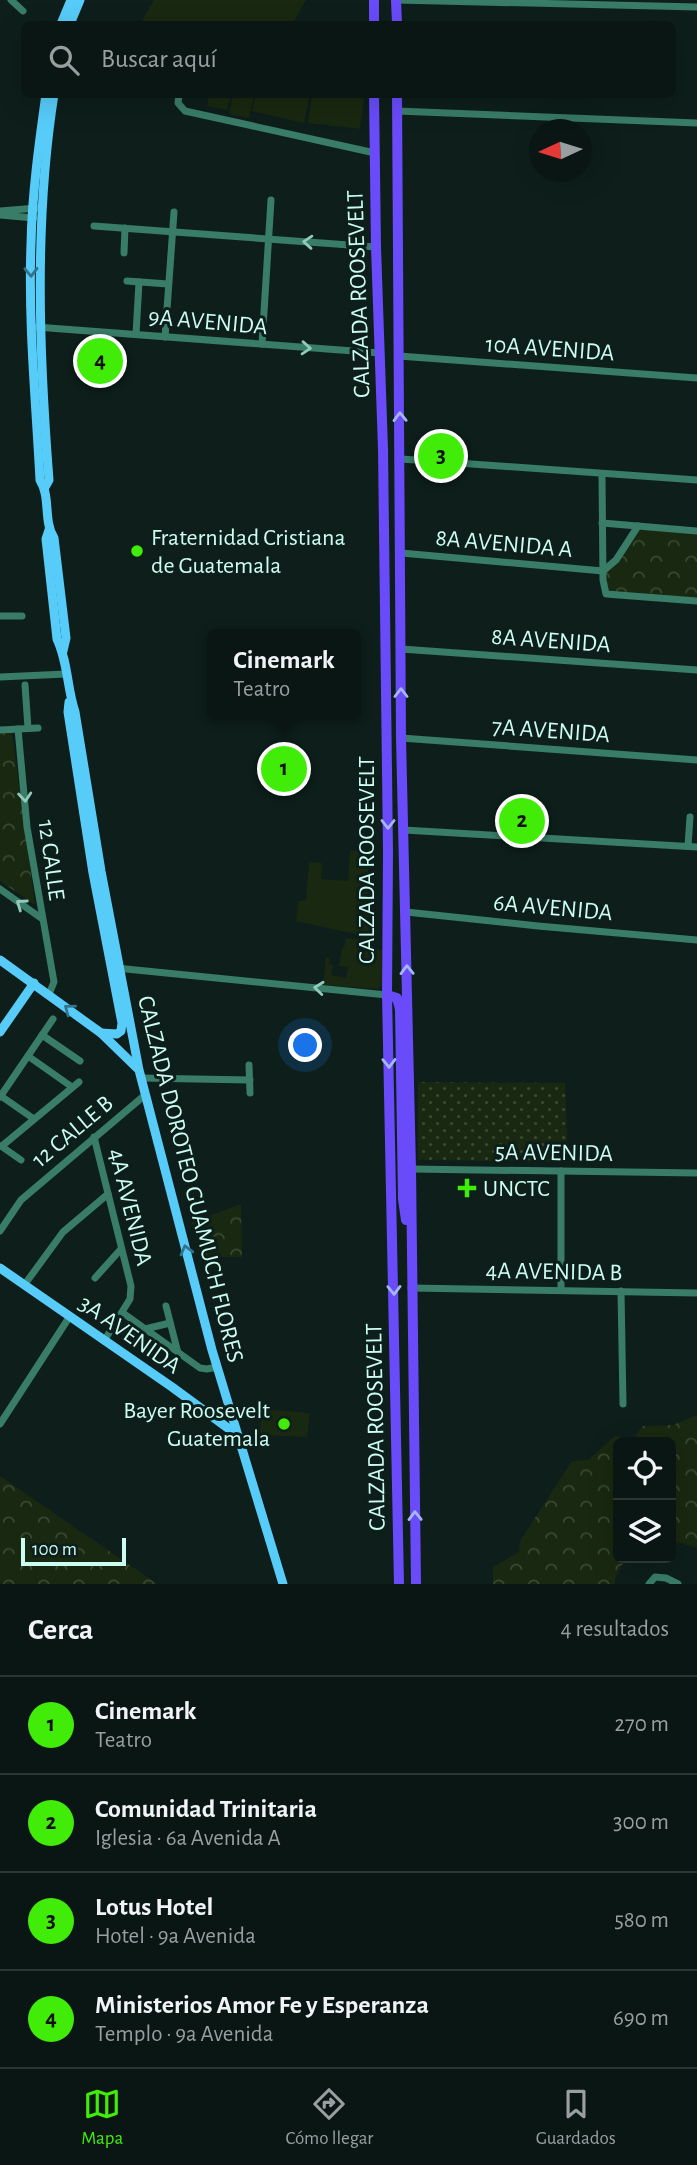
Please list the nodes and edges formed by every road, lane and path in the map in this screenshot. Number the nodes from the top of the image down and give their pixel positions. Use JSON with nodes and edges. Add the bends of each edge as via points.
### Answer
{"nodes":[{"id":1,"x":10,"y":0,"type":"edge"},
{"id":2,"x":71,"y":0,"type":"edge"},
{"id":3,"x":80,"y":0,"type":"edge"},
{"id":4,"x":374,"y":0,"type":"edge"},
{"id":5,"x":390,"y":0,"type":"edge"},
{"id":6,"x":396,"y":0,"type":"edge"},
{"id":7,"x":697,"y":7,"type":"edge"},
{"id":8,"x":23,"y":10,"type":"dead end"},
{"id":9,"x":62,"y":21,"type":"edge"},
{"id":10,"x":71,"y":21,"type":"edge"},
{"id":11,"x":374,"y":21,"type":"edge"},
{"id":12,"x":397,"y":21,"type":"edge"},
{"id":13,"x":46,"y":98,"type":"edge"},
{"id":14,"x":53,"y":98,"type":"edge"},
{"id":15,"x":179,"y":98,"type":"edge"},
{"id":16,"x":374,"y":98,"type":"edge"},
{"id":17,"x":397,"y":98,"type":"edge"},
{"id":18,"x":397,"y":111,"type":"junction"},
{"id":19,"x":697,"y":123,"type":"edge"},
{"id":20,"x":375,"y":153,"type":"junction"},
{"id":21,"x":271,"y":200,"type":"dead end"},
{"id":22,"x":174,"y":212,"type":"dead end"},
{"id":23,"x":0,"y":213,"type":"edge"},
{"id":24,"x":37,"y":213,"type":"junction"},
{"id":25,"x":94,"y":226,"type":"dead end"},
{"id":26,"x":125,"y":228,"type":"junction"},
{"id":27,"x":172,"y":232,"type":"junction"},
{"id":28,"x":268,"y":239,"type":"junction"},
{"id":29,"x":376,"y":247,"type":"junction"},
{"id":30,"x":124,"y":253,"type":"dead end"},
{"id":31,"x":127,"y":281,"type":"dead end"},
{"id":32,"x":139,"y":282,"type":"junction"},
{"id":33,"x":168,"y":284,"type":"junction"},
{"id":34,"x":37,"y":327,"type":"junction"},
{"id":35,"x":136,"y":334,"type":"junction"},
{"id":36,"x":165,"y":337,"type":"junction"},
{"id":37,"x":262,"y":344,"type":"junction"},
{"id":38,"x":380,"y":353,"type":"junction"},
{"id":39,"x":400,"y":356,"type":"junction"},
{"id":40,"x":697,"y":378,"type":"edge"},
{"id":41,"x":383,"y":449,"type":"junction"},
{"id":42,"x":401,"y":459,"type":"junction"},
{"id":43,"x":602,"y":474,"type":"junction"},
{"id":44,"x":697,"y":480,"type":"edge"},
{"id":45,"x":602,"y":523,"type":"junction"},
{"id":46,"x":638,"y":526,"type":"junction"},
{"id":47,"x":697,"y":531,"type":"edge"},
{"id":48,"x":401,"y":553,"type":"junction"},
{"id":49,"x":384,"y":555,"type":"junction"},
{"id":50,"x":603,"y":571,"type":"junction"},
{"id":51,"x":697,"y":601,"type":"edge"},
{"id":52,"x":22,"y":615,"type":"dead end"},
{"id":53,"x":0,"y":616,"type":"edge"},
{"id":54,"x":401,"y":630,"type":"junction"},
{"id":55,"x":401,"y":649,"type":"junction"},
{"id":56,"x":697,"y":670,"type":"edge"},
{"id":57,"x":66,"y":674,"type":"junction"},
{"id":58,"x":0,"y":677,"type":"edge"},
{"id":59,"x":25,"y":685,"type":"dead end"},
{"id":60,"x":28,"y":728,"type":"junction"},
{"id":61,"x":38,"y":728,"type":"dead end"},
{"id":62,"x":19,"y":729,"type":"junction"},
{"id":63,"x":0,"y":730,"type":"edge"},
{"id":64,"x":401,"y":738,"type":"junction"},
{"id":65,"x":697,"y":760,"type":"edge"},
{"id":66,"x":690,"y":817,"type":"dead end"},
{"id":67,"x":404,"y":830,"type":"junction"},
{"id":68,"x":693,"y":847,"type":"edge"},
{"id":69,"x":388,"y":852,"type":"junction"},
{"id":70,"x":0,"y":889,"type":"edge"},
{"id":71,"x":406,"y":912,"type":"junction"},
{"id":72,"x":41,"y":918,"type":"junction"},
{"id":73,"x":697,"y":940,"type":"edge"},
{"id":74,"x":0,"y":960,"type":"edge"},
{"id":75,"x":116,"y":968,"type":"junction"},
{"id":76,"x":34,"y":983,"type":"junction"},
{"id":77,"x":49,"y":994,"type":"junction"},
{"id":78,"x":387,"y":995,"type":"junction"},
{"id":79,"x":53,"y":1019,"type":"dead end"},
{"id":80,"x":0,"y":1032,"type":"edge"},
{"id":81,"x":101,"y":1032,"type":"junction"},
{"id":82,"x":42,"y":1035,"type":"junction"},
{"id":83,"x":28,"y":1056,"type":"junction"},
{"id":84,"x":80,"y":1060,"type":"dead end"},
{"id":85,"x":249,"y":1065,"type":"dead end"},
{"id":86,"x":140,"y":1074,"type":"junction"},
{"id":87,"x":250,"y":1080,"type":"junction"},
{"id":88,"x":250,"y":1093,"type":"dead end"},
{"id":89,"x":145,"y":1095,"type":"junction"},
{"id":90,"x":0,"y":1097,"type":"edge"},
{"id":91,"x":34,"y":1119,"type":"junction"},
{"id":92,"x":94,"y":1137,"type":"junction"},
{"id":93,"x":1,"y":1146,"type":"edge"},
{"id":94,"x":21,"y":1160,"type":"dead end"},
{"id":95,"x":411,"y":1169,"type":"junction"},
{"id":96,"x":561,"y":1171,"type":"junction"},
{"id":97,"x":697,"y":1173,"type":"edge"},
{"id":98,"x":108,"y":1194,"type":"junction"},
{"id":99,"x":0,"y":1231,"type":"edge"},
{"id":100,"x":411,"y":1243,"type":"junction"},
{"id":101,"x":121,"y":1249,"type":"junction"},
{"id":102,"x":1,"y":1269,"type":"edge"},
{"id":103,"x":95,"y":1278,"type":"dead end"},
{"id":104,"x":24,"y":1284,"type":"junction"},
{"id":105,"x":411,"y":1288,"type":"junction"},
{"id":106,"x":561,"y":1290,"type":"junction"},
{"id":107,"x":621,"y":1291,"type":"junction"},
{"id":108,"x":697,"y":1293,"type":"edge"},
{"id":109,"x":166,"y":1306,"type":"dead end"},
{"id":110,"x":123,"y":1313,"type":"junction"},
{"id":111,"x":70,"y":1316,"type":"junction"},
{"id":112,"x":170,"y":1323,"type":"junction"},
{"id":113,"x":145,"y":1329,"type":"junction"},
{"id":114,"x":104,"y":1341,"type":"junction"},
{"id":115,"x":178,"y":1353,"type":"junction"},
{"id":116,"x":217,"y":1367,"type":"junction"},
{"id":117,"x":227,"y":1399,"type":"junction"},
{"id":118,"x":622,"y":1404,"type":"dead end"},
{"id":119,"x":201,"y":1409,"type":"junction"},
{"id":120,"x":0,"y":1424,"type":"edge"},
{"id":121,"x":236,"y":1434,"type":"junction"},
{"id":122,"x":397,"y":1469,"type":"junction"},
{"id":123,"x":415,"y":1471,"type":"junction"},
{"id":124,"x":282,"y":1584,"type":"edge"},
{"id":125,"x":399,"y":1584,"type":"edge"},
{"id":126,"x":416,"y":1584,"type":"edge"},
{"id":127,"x":649,"y":1584,"type":"edge"},
{"id":128,"x":678,"y":1584,"type":"edge"}],
"edges":[{"from":1,"to":8,"type":"street"},
{"from":2,"to":9,"type":"main road"},
{"from":3,"to":10,"type":"main road"},
{"from":4,"to":11,"type":"highway"},
{"from":5,"to":6,"type":"highway"},
{"from":6,"to":7,"type":"street"},
{"from":6,"to":12,"type":"highway"},
{"from":13,"to":24,"type":"main road","name":"CALZADA DOROTEO GUAMUCH FLORES"},
{"from":14,"to":24,"type":"main road","name":"CALZADA DOROTEO GUAMUCH FLORES"},
{"from":15,"to":20,"type":"street","via":[[185,111]]},
{"from":16,"to":20,"type":"highway","name":"CALZADA ROOSEVELT"},
{"from":17,"to":18,"type":"highway","name":"CALZADA ROOSEVELT"},
{"from":18,"to":19,"type":"street"},
{"from":18,"to":39,"type":"highway","name":"CALZADA ROOSEVELT"},
{"from":20,"to":29,"type":"highway","name":"CALZADA ROOSEVELT"},
{"from":21,"to":28,"type":"street"},
{"from":22,"to":27,"type":"street"},
{"from":23,"to":24,"type":"street"},
{"from":24,"to":34,"type":"main road","name":"CALZADA DOROTEO GUAMUCH FLORES"},
{"from":25,"to":26,"type":"street"},
{"from":26,"to":27,"type":"street"},
{"from":26,"to":30,"type":"street"},
{"from":27,"to":28,"type":"street"},
{"from":27,"to":33,"type":"street"},
{"from":29,"to":28,"type":"street","one_way":true},
{"from":28,"to":37,"type":"street"},
{"from":29,"to":38,"type":"highway","name":"CALZADA ROOSEVELT"},
{"from":31,"to":32,"type":"street"},
{"from":32,"to":33,"type":"street"},
{"from":32,"to":35,"type":"street"},
{"from":33,"to":36,"type":"street"},
{"from":34,"to":35,"type":"street","name":"9A AVENIDA"},
{"from":34,"to":57,"type":"main road","name":"CALZADA DOROTEO GUAMUCH FLORES","via":[[40,480],[54,538]]},
{"from":35,"to":36,"type":"street","name":"9A AVENIDA"},
{"from":36,"to":37,"type":"street","name":"9A AVENIDA"},
{"from":37,"to":38,"type":"street","name":"9A AVENIDA","one_way":true},
{"from":38,"to":41,"type":"highway","name":"CALZADA ROOSEVELT"},
{"from":39,"to":40,"type":"street","name":"10A AVENIDA"},
{"from":42,"to":39,"type":"highway","name":"CALZADA ROOSEVELT","one_way":true},
{"from":41,"to":48,"type":"highway","via":[[389,466],[390,544],[393,551]]},
{"from":41,"to":49,"type":"highway","name":"CALZADA ROOSEVELT"},
{"from":42,"to":43,"type":"street"},
{"from":42,"to":48,"type":"highway","name":"CALZADA ROOSEVELT"},
{"from":43,"to":44,"type":"street"},
{"from":43,"to":45,"type":"street"},
{"from":45,"to":46,"type":"street"},
{"from":45,"to":50,"type":"street"},
{"from":46,"to":47,"type":"street"},
{"from":46,"to":50,"type":"street","via":[[616,560]]},
{"from":48,"to":50,"type":"street","name":"8A AVENIDA A"},
{"from":48,"to":54,"type":"highway","name":"CALZADA ROOSEVELT"},
{"from":49,"to":54,"type":"highway","via":[[394,561],[395,611]]},
{"from":49,"to":69,"type":"highway","name":"CALZADA ROOSEVELT","one_way":true},
{"from":50,"to":51,"type":"street","via":[[607,595]]},
{"from":52,"to":53,"type":"street"},
{"from":54,"to":55,"type":"highway","name":"CALZADA ROOSEVELT"},
{"from":55,"to":56,"type":"street","name":"8A AVENIDA"},
{"from":64,"to":55,"type":"highway","name":"CALZADA ROOSEVELT","one_way":true},
{"from":57,"to":58,"type":"street"},
{"from":57,"to":75,"type":"main road","name":"CALZADA DOROTEO GUAMUCH FLORES"},
{"from":59,"to":60,"type":"street"},
{"from":60,"to":61,"type":"street"},
{"from":60,"to":62,"type":"street"},
{"from":62,"to":63,"type":"street"},
{"from":62,"to":72,"type":"street","name":"12 CALLE","one_way":true},
{"from":64,"to":65,"type":"street","name":"7A AVENIDA"},
{"from":64,"to":67,"type":"highway","name":"CALZADA ROOSEVELT"},
{"from":66,"to":68,"type":"street"},
{"from":67,"to":68,"type":"street"},
{"from":67,"to":71,"type":"highway","name":"CALZADA ROOSEVELT"},
{"from":69,"to":71,"type":"highway","via":[[395,869],[396,904]]},
{"from":69,"to":78,"type":"highway","name":"CALZADA ROOSEVELT"},
{"from":72,"to":70,"type":"street","one_way":true},
{"from":71,"to":73,"type":"street","name":"6A AVENIDA"},
{"from":95,"to":71,"type":"highway","name":"CALZADA ROOSEVELT","one_way":true},
{"from":72,"to":77,"type":"street","name":"12 CALLE","via":[[54,982]]},
{"from":74,"to":76,"type":"main road"},
{"from":78,"to":75,"type":"street","one_way":true},
{"from":75,"to":81,"type":"main road","name":"CALZADA DOROTEO GUAMUCH FLORES","via":[[122,1027],[117,1034]]},
{"from":75,"to":86,"type":"main road","name":"CALZADA DOROTEO GUAMUCH FLORES"},
{"from":76,"to":77,"type":"main road"},
{"from":76,"to":80,"type":"main road"},
{"from":81,"to":77,"type":"main road","one_way":true},
{"from":78,"to":100,"type":"highway","via":[[397,998],[400,1009],[403,1199]]},
{"from":78,"to":122,"type":"highway","name":"CALZADA ROOSEVELT","one_way":true},
{"from":79,"to":82,"type":"street"},
{"from":81,"to":86,"type":"main road"},
{"from":82,"to":83,"type":"street"},
{"from":82,"to":84,"type":"street"},
{"from":83,"to":90,"type":"street"},
{"from":83,"to":91,"type":"street","via":[[75,1084]]},
{"from":85,"to":87,"type":"street"},
{"from":86,"to":87,"type":"street"},
{"from":86,"to":89,"type":"main road","name":"CALZADA DOROTEO GUAMUCH FLORES"},
{"from":87,"to":88,"type":"street"},
{"from":89,"to":92,"type":"street","name":"12 CALLE B"},
{"from":116,"to":89,"type":"main road","name":"CALZADA DOROTEO GUAMUCH FLORES","one_way":true},
{"from":90,"to":91,"type":"street"},
{"from":91,"to":93,"type":"street"},
{"from":92,"to":98,"type":"street","name":"4A AVENIDA"},
{"from":92,"to":99,"type":"street","name":"12 CALLE B","via":[[21,1200]]},
{"from":93,"to":94,"type":"street"},
{"from":95,"to":96,"type":"street","name":"5A AVENIDA"},
{"from":95,"to":100,"type":"highway","name":"CALZADA ROOSEVELT"},
{"from":96,"to":97,"type":"street","name":"5A AVENIDA"},
{"from":96,"to":106,"type":"street"},
{"from":98,"to":101,"type":"street","name":"4A AVENIDA"},
{"from":98,"to":104,"type":"street","via":[[63,1232]]},
{"from":100,"to":105,"type":"highway","name":"CALZADA ROOSEVELT"},
{"from":101,"to":103,"type":"street"},
{"from":101,"to":110,"type":"street","name":"4A AVENIDA","via":[[131,1286]]},
{"from":102,"to":104,"type":"main road","name":"3A AVENIDA"},
{"from":104,"to":111,"type":"main road","name":"3A AVENIDA"},
{"from":105,"to":106,"type":"street","name":"4A AVENIDA B"},
{"from":105,"to":123,"type":"highway","name":"CALZADA ROOSEVELT"},
{"from":106,"to":107,"type":"street","name":"4A AVENIDA B"},
{"from":107,"to":108,"type":"street","name":"4A AVENIDA B"},
{"from":107,"to":118,"type":"street"},
{"from":109,"to":112,"type":"street"},
{"from":110,"to":113,"type":"street"},
{"from":110,"to":114,"type":"street"},
{"from":111,"to":114,"type":"main road","name":"3A AVENIDA"},
{"from":111,"to":120,"type":"street"},
{"from":112,"to":113,"type":"street"},
{"from":112,"to":115,"type":"street"},
{"from":113,"to":115,"type":"street"},
{"from":114,"to":119,"type":"main road","name":"3A AVENIDA"},
{"from":115,"to":116,"type":"street","via":[[200,1368]]},
{"from":116,"to":117,"type":"main road","name":"CALZADA DOROTEO GUAMUCH FLORES"},
{"from":117,"to":119,"type":"main road","via":[[220,1410]]},
{"from":117,"to":121,"type":"main road","name":"CALZADA DOROTEO GUAMUCH FLORES"},
{"from":119,"to":121,"type":"main road","name":"3A AVENIDA"},
{"from":121,"to":124,"type":"main road","name":"CALZADA DOROTEO GUAMUCH FLORES"},
{"from":122,"to":123,"type":"highway","via":[[402,1448]]},
{"from":122,"to":125,"type":"highway","name":"CALZADA ROOSEVELT"},
{"from":126,"to":123,"type":"highway","name":"CALZADA ROOSEVELT","one_way":true},
{"from":127,"to":128,"type":"street","via":[[655,1577]]}]}
